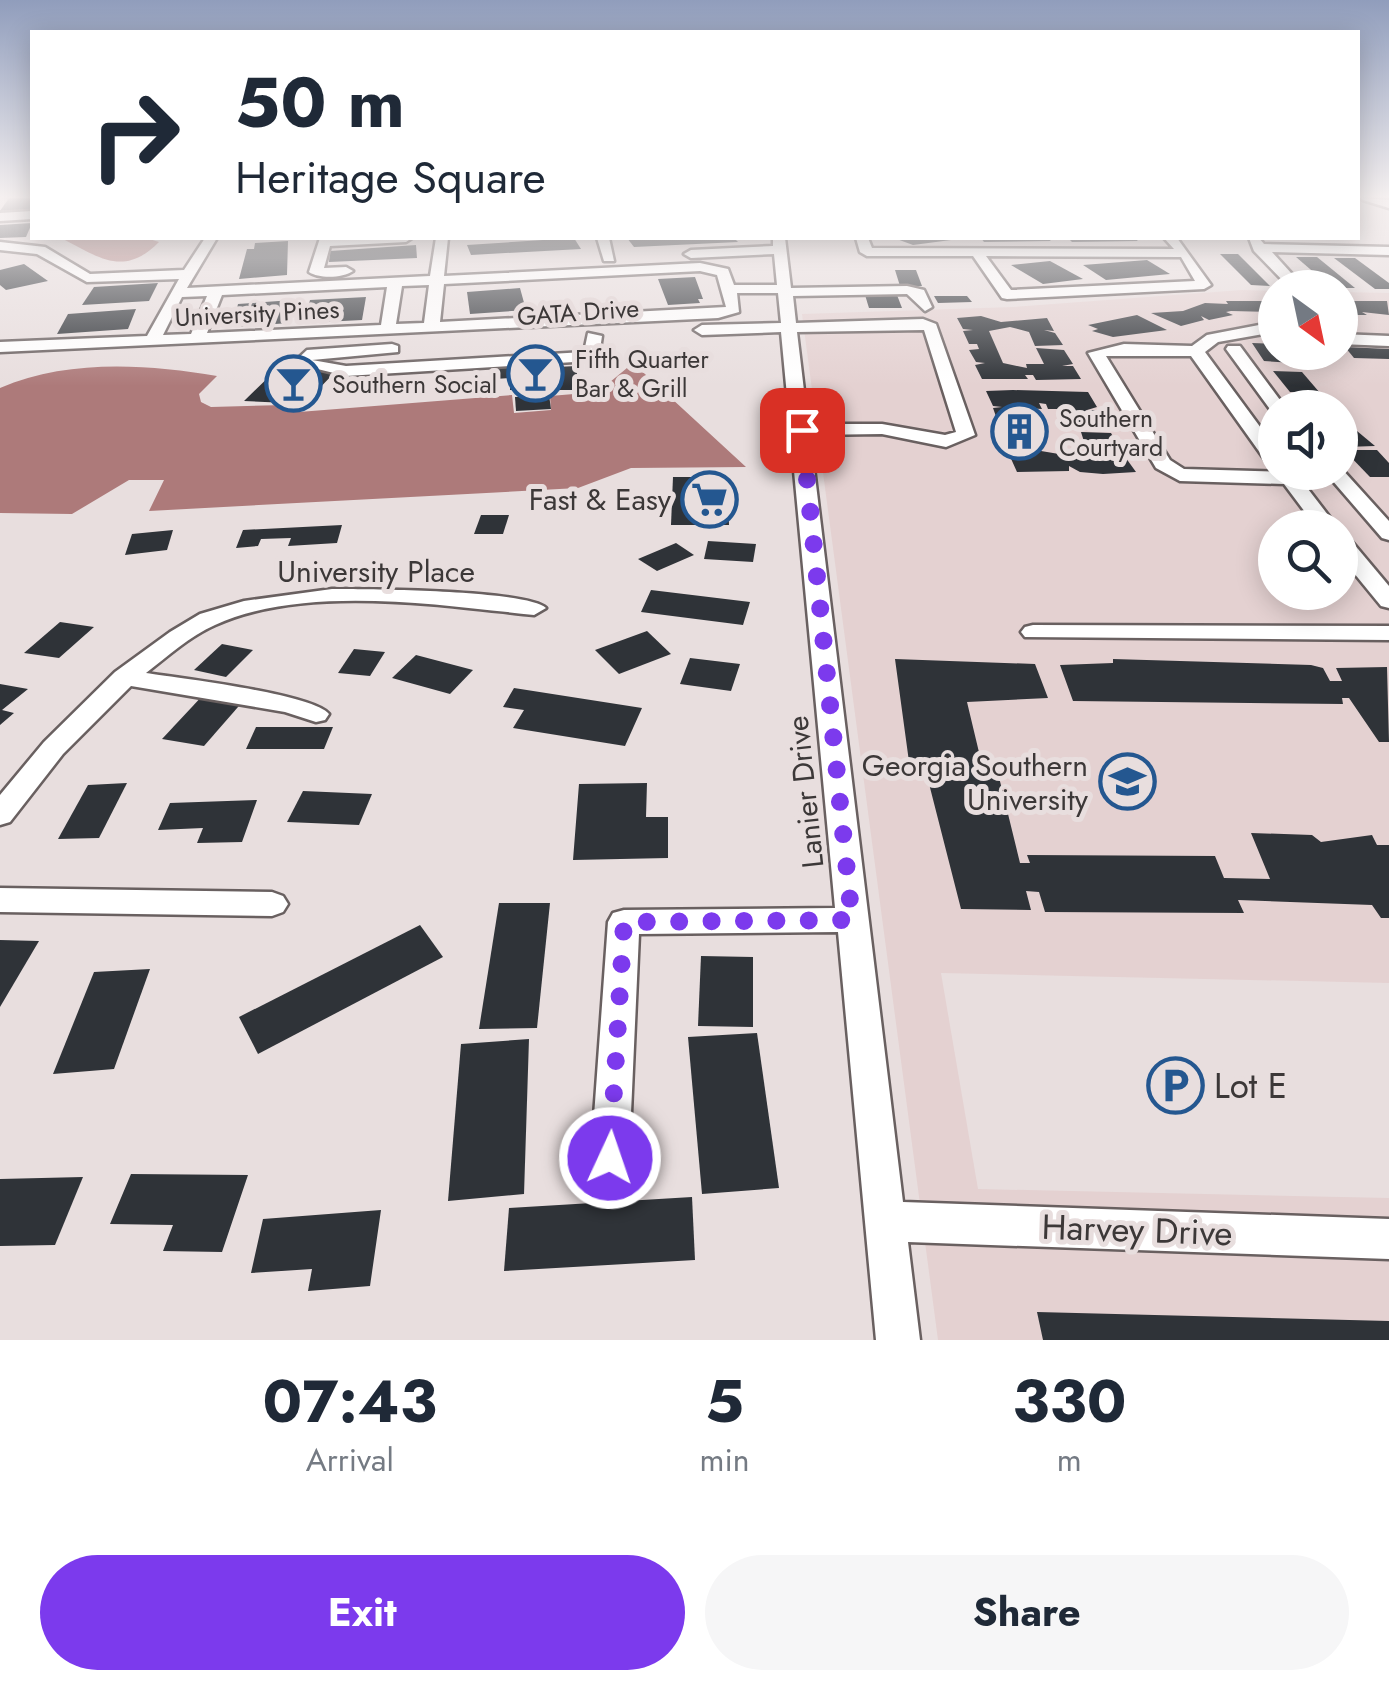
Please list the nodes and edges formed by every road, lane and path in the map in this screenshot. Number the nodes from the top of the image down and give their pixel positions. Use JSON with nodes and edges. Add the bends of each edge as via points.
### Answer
{"nodes":[{"id":1,"x":55,"y":261,"type":"edge"},
{"id":2,"x":197,"y":261,"type":"edge"},
{"id":3,"x":320,"y":261,"type":"edge"},
{"id":4,"x":439,"y":261,"type":"edge"},
{"id":5,"x":582,"y":261,"type":"edge"},
{"id":6,"x":781,"y":261,"type":"edge"},
{"id":7,"x":982,"y":261,"type":"edge"},
{"id":8,"x":1189,"y":261,"type":"edge"},
{"id":9,"x":189,"y":274,"type":"junction"},
{"id":10,"x":437,"y":274,"type":"junction"},
{"id":11,"x":395,"y":282,"type":"junction"},
{"id":12,"x":732,"y":289,"type":"junction"},
{"id":13,"x":784,"y":291,"type":"junction"},
{"id":14,"x":840,"y":291,"type":"junction"},
{"id":15,"x":216,"y":292,"type":"junction"},
{"id":16,"x":177,"y":294,"type":"junction"},
{"id":17,"x":925,"y":307,"type":"dead end"},
{"id":18,"x":845,"y":308,"type":"dead end"},
{"id":19,"x":790,"y":324,"type":"junction"},
{"id":20,"x":1358,"y":326,"type":"edge"},
{"id":21,"x":1389,"y":326,"type":"edge"},
{"id":22,"x":1258,"y":329,"type":"edge"},
{"id":23,"x":387,"y":332,"type":"junction"},
{"id":24,"x":594,"y":336,"type":"junction"},
{"id":25,"x":429,"y":338,"type":"junction"},
{"id":26,"x":1358,"y":340,"type":"edge"},
{"id":27,"x":196,"y":341,"type":"junction"},
{"id":28,"x":1389,"y":341,"type":"edge"},
{"id":29,"x":151,"y":343,"type":"junction"},
{"id":30,"x":485,"y":343,"type":"dead end"},
{"id":31,"x":446,"y":346,"type":"dead end"},
{"id":32,"x":0,"y":347,"type":"edge"},
{"id":33,"x":408,"y":348,"type":"dead end"},
{"id":34,"x":1234,"y":349,"type":"dead end"},
{"id":35,"x":1196,"y":352,"type":"junction"},
{"id":36,"x":591,"y":356,"type":"junction"},
{"id":37,"x":590,"y":378,"type":"dead end"},
{"id":38,"x":1265,"y":390,"type":"edge"},
{"id":39,"x":802,"y":430,"type":"junction"},
{"id":40,"x":1253,"y":432,"type":"junction"},
{"id":41,"x":1258,"y":432,"type":"edge"},
{"id":42,"x":1258,"y":438,"type":"edge"},
{"id":43,"x":1258,"y":475,"type":"edge"},
{"id":44,"x":1298,"y":490,"type":"edge"},
{"id":45,"x":1350,"y":490,"type":"edge"},
{"id":46,"x":1361,"y":503,"type":"junction"},
{"id":47,"x":1308,"y":504,"type":"junction"},
{"id":48,"x":1313,"y":510,"type":"edge"},
{"id":49,"x":1389,"y":534,"type":"edge"},
{"id":50,"x":1358,"y":564,"type":"edge"},
{"id":51,"x":1389,"y":602,"type":"edge"},
{"id":52,"x":534,"y":608,"type":"dead end"},
{"id":53,"x":1033,"y":632,"type":"dead end"},
{"id":54,"x":1389,"y":633,"type":"edge"},
{"id":55,"x":124,"y":677,"type":"junction"},
{"id":56,"x":316,"y":714,"type":"dead end"},
{"id":57,"x":0,"y":816,"type":"edge"},
{"id":58,"x":0,"y":900,"type":"edge"},
{"id":59,"x":272,"y":904,"type":"dead end"},
{"id":60,"x":852,"y":920,"type":"junction"},
{"id":61,"x":610,"y":1158,"type":"dead end"},
{"id":62,"x":884,"y":1222,"type":"junction"},
{"id":63,"x":1389,"y":1240,"type":"edge"},
{"id":64,"x":898,"y":1340,"type":"edge"}],
"edges":[{"from":1,"to":9,"type":"street","name":"University Pines","via":[[87,278]]},
{"from":2,"to":9,"type":"street","name":"University Pines"},
{"from":3,"to":10,"type":"street","via":[[316,272]]},
{"from":4,"to":10,"type":"street"},
{"from":5,"to":10,"type":"street"},
{"from":6,"to":13,"type":"street","name":"Lanier Drive"},
{"from":7,"to":8,"type":"street","via":[[1006,295],[1204,285]]},
{"from":9,"to":16,"type":"street","name":"University Pines"},
{"from":10,"to":11,"type":"street","name":"University Pines"},
{"from":10,"to":12,"type":"street","name":"University Pines","via":[[700,267],[722,272]]},
{"from":10,"to":25,"type":"street"},
{"from":11,"to":15,"type":"street","name":"University Pines"},
{"from":11,"to":23,"type":"street"},
{"from":12,"to":13,"type":"street","name":"University Pines"},
{"from":12,"to":25,"type":"street","name":"University Pines","via":[[734,309],[718,314]]},
{"from":13,"to":14,"type":"street","name":"University Pines"},
{"from":13,"to":19,"type":"street","name":"Lanier Drive"},
{"from":14,"to":17,"type":"street","name":"University Pines","via":[[906,290],[919,293]]},
{"from":14,"to":18,"type":"street"},
{"from":15,"to":16,"type":"street","name":"University Pines"},
{"from":15,"to":27,"type":"street"},
{"from":16,"to":29,"type":"street"},
{"from":19,"to":24,"type":"street","name":"GATA Drive"},
{"from":19,"to":39,"type":"street","name":"Lanier Drive"},
{"from":19,"to":39,"type":"street","name":"GATA Drive","via":[[931,327],[966,435],[946,441],[882,429]]},
{"from":20,"to":21,"type":"street"},
{"from":22,"to":35,"type":"street","via":[[1213,338]]},
{"from":23,"to":25,"type":"street","name":"University Pines"},
{"from":23,"to":27,"type":"street","name":"University Pines"},
{"from":24,"to":30,"type":"street","name":"GATA Drive"},
{"from":24,"to":36,"type":"street"},
{"from":25,"to":31,"type":"street"},
{"from":26,"to":28,"type":"street"},
{"from":27,"to":29,"type":"street","name":"University Pines"},
{"from":29,"to":32,"type":"street","name":"University Pines"},
{"from":33,"to":36,"type":"street","via":[[307,354],[301,363],[346,371]]},
{"from":34,"to":38,"type":"street"},
{"from":35,"to":40,"type":"street"},
{"from":35,"to":43,"type":"street","via":[[1124,348],[1096,354],[1163,464],[1180,475]]},
{"from":36,"to":37,"type":"street"},
{"from":39,"to":60,"type":"street","name":"Lanier Drive"},
{"from":40,"to":41,"type":"street"},
{"from":40,"to":42,"type":"street"},
{"from":44,"to":47,"type":"street"},
{"from":45,"to":46,"type":"street"},
{"from":46,"to":47,"type":"street"},
{"from":46,"to":49,"type":"street"},
{"from":47,"to":48,"type":"street"},
{"from":50,"to":51,"type":"street"},
{"from":52,"to":55,"type":"street","name":"University Place","via":[[465,601],[270,602],[213,616]]},
{"from":53,"to":54,"type":"street"},
{"from":55,"to":56,"type":"street"},
{"from":55,"to":57,"type":"street","name":"University Place","via":[[53,744]]},
{"from":58,"to":59,"type":"street"},
{"from":60,"to":61,"type":"street","via":[[624,922]]},
{"from":60,"to":62,"type":"street","name":"Lanier Drive"},
{"from":62,"to":63,"type":"street","name":"Harvey Drive"},
{"from":62,"to":64,"type":"street","name":"Lanier Drive"}]}
